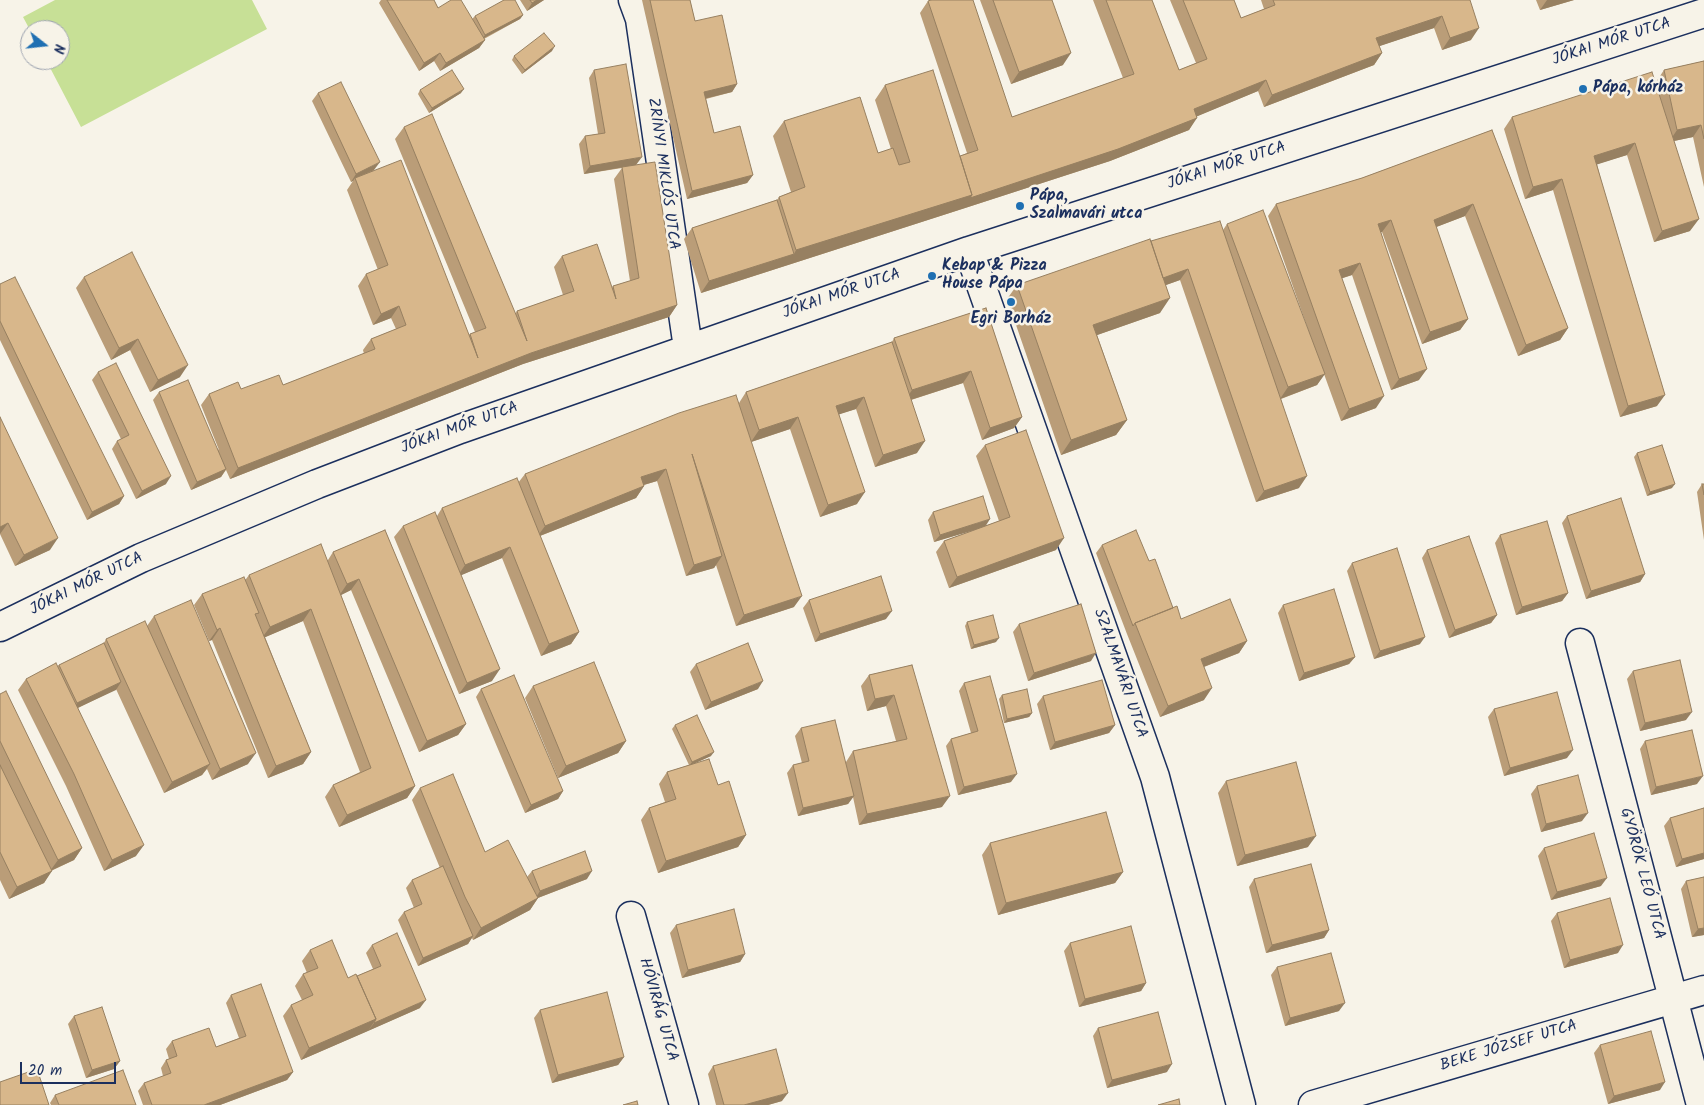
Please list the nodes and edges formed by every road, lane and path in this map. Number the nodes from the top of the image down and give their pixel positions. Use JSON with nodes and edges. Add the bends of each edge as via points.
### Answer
{"nodes":[{"id":1,"x":632,"y":0,"type":"edge"},
{"id":2,"x":1704,"y":13,"type":"edge"},
{"id":3,"x":969,"y":251,"type":"junction"},
{"id":4,"x":688,"y":348,"type":"junction"},
{"id":5,"x":0,"y":627,"type":"edge"},
{"id":6,"x":1580,"y":643,"type":"dead end"},
{"id":7,"x":631,"y":916,"type":"dead end"},
{"id":8,"x":1704,"y":990,"type":"edge"},
{"id":9,"x":1674,"y":998,"type":"junction"},
{"id":10,"x":684,"y":1105,"type":"edge"},
{"id":11,"x":1241,"y":1105,"type":"edge"},
{"id":12,"x":1314,"y":1105,"type":"edge"},
{"id":13,"x":1701,"y":1105,"type":"edge"}],
"edges":[{"from":1,"to":4,"type":"street","name":"ZRÍNYI MIKLÓS UTCA","via":[[640,19]]},
{"from":2,"to":3,"type":"street","name":"JÓKAI MÓR UTCA"},
{"from":3,"to":4,"type":"street","name":"JÓKAI MÓR UTCA"},
{"from":3,"to":11,"type":"street","name":"SZALMAVÁRI UTCA","via":[[1155,777]]},
{"from":4,"to":5,"type":"street","name":"JÓKAI MÓR UTCA","via":[[316,484],[141,558]]},
{"from":6,"to":9,"type":"street","name":"GYÖRÖK LEÓ UTCA"},
{"from":7,"to":10,"type":"street","name":"HÓVIRÁG UTCA"},
{"from":8,"to":9,"type":"street","name":"BEKE JÓZSEF UTCA"},
{"from":9,"to":12,"type":"street","name":"BEKE JÓZSEF UTCA"},
{"from":9,"to":13,"type":"street","name":"GYÖRÖK LEÓ UTCA"}]}
